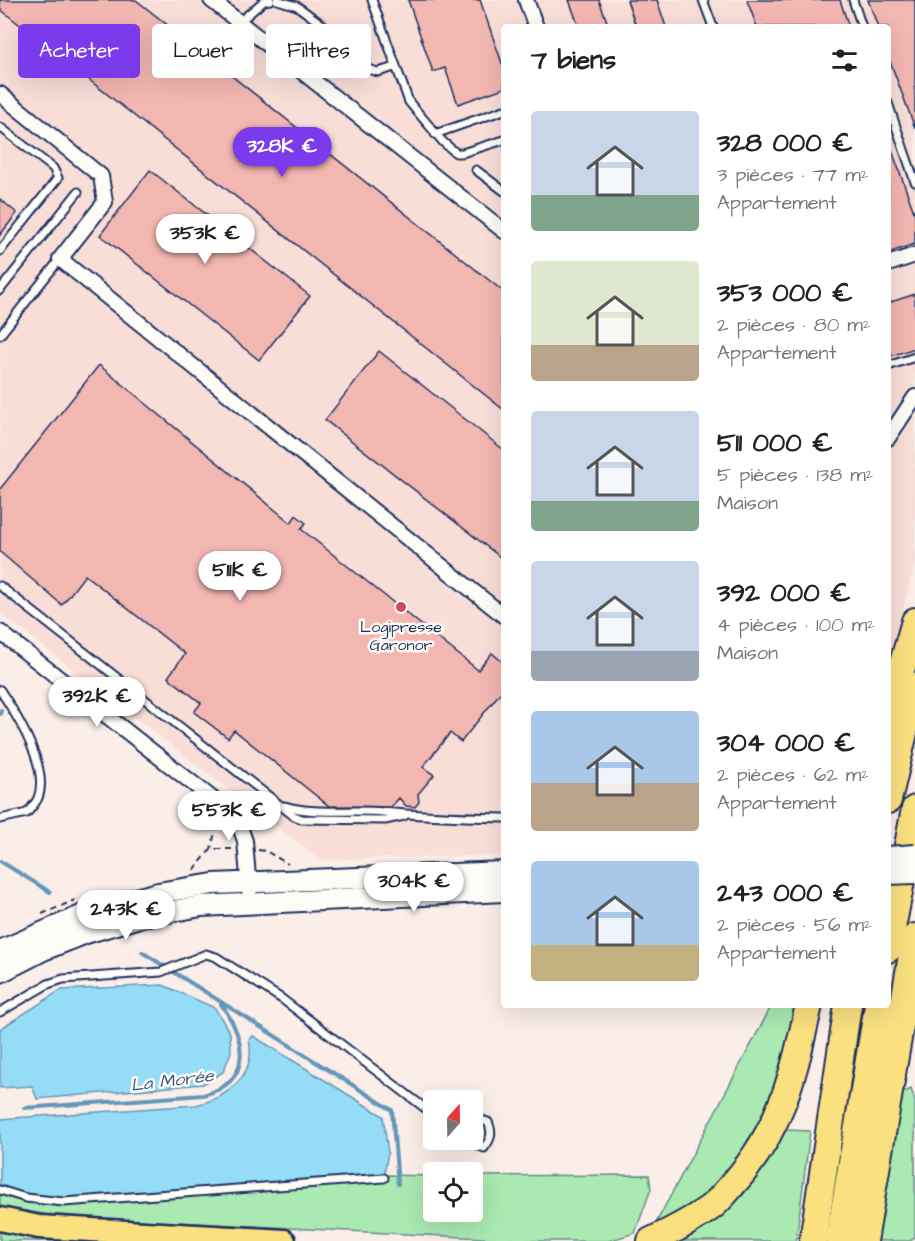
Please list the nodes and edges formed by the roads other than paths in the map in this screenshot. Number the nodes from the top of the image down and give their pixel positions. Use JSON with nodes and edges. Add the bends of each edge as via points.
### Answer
{"nodes":[{"id":1,"x":270,"y":0,"type":"edge"},
{"id":2,"x":277,"y":0,"type":"edge"},
{"id":3,"x":372,"y":0,"type":"edge"},
{"id":4,"x":526,"y":0,"type":"edge"},
{"id":5,"x":703,"y":0,"type":"edge"},
{"id":6,"x":853,"y":0,"type":"edge"},
{"id":7,"x":219,"y":2,"type":"edge"},
{"id":8,"x":239,"y":22,"type":"junction"},
{"id":9,"x":535,"y":24,"type":"edge"},
{"id":10,"x":711,"y":24,"type":"edge"},
{"id":11,"x":861,"y":24,"type":"edge"},
{"id":12,"x":266,"y":43,"type":"edge"},
{"id":13,"x":395,"y":67,"type":"junction"},
{"id":14,"x":310,"y":78,"type":"edge"},
{"id":15,"x":0,"y":94,"type":"edge"},
{"id":16,"x":501,"y":111,"type":"edge"},
{"id":17,"x":891,"y":112,"type":"edge"},
{"id":18,"x":0,"y":127,"type":"edge"},
{"id":19,"x":435,"y":134,"type":"junction"},
{"id":20,"x":501,"y":141,"type":"edge"},
{"id":21,"x":476,"y":170,"type":"dead end"},
{"id":22,"x":915,"y":182,"type":"edge"},
{"id":23,"x":501,"y":189,"type":"edge"},
{"id":24,"x":78,"y":192,"type":"dead end"},
{"id":25,"x":501,"y":229,"type":"edge"},
{"id":26,"x":0,"y":250,"type":"edge"},
{"id":27,"x":915,"y":255,"type":"edge"},
{"id":28,"x":60,"y":259,"type":"junction"},
{"id":29,"x":891,"y":263,"type":"edge"},
{"id":30,"x":0,"y":290,"type":"edge"},
{"id":31,"x":0,"y":335,"type":"edge"},
{"id":32,"x":915,"y":357,"type":"edge"},
{"id":33,"x":891,"y":365,"type":"edge"},
{"id":34,"x":915,"y":397,"type":"edge"},
{"id":35,"x":891,"y":433,"type":"edge"},
{"id":36,"x":0,"y":586,"type":"edge"},
{"id":37,"x":501,"y":614,"type":"edge"},
{"id":38,"x":915,"y":621,"type":"edge"},
{"id":39,"x":0,"y":632,"type":"edge"},
{"id":40,"x":915,"y":686,"type":"edge"},
{"id":41,"x":0,"y":690,"type":"edge"},
{"id":42,"x":891,"y":705,"type":"edge"},
{"id":43,"x":891,"y":787,"type":"edge"},
{"id":44,"x":915,"y":809,"type":"edge"},
{"id":45,"x":501,"y":818,"type":"edge"},
{"id":46,"x":0,"y":819,"type":"edge"},
{"id":47,"x":915,"y":855,"type":"edge"},
{"id":48,"x":891,"y":857,"type":"edge"},
{"id":49,"x":501,"y":872,"type":"edge"},
{"id":50,"x":915,"y":873,"type":"edge"},
{"id":51,"x":891,"y":874,"type":"edge"},
{"id":52,"x":248,"y":881,"type":"junction"},
{"id":53,"x":501,"y":891,"type":"edge"},
{"id":54,"x":250,"y":902,"type":"junction"},
{"id":55,"x":891,"y":933,"type":"edge"},
{"id":56,"x":915,"y":937,"type":"edge"},
{"id":57,"x":0,"y":951,"type":"edge"},
{"id":58,"x":0,"y":972,"type":"edge"},
{"id":59,"x":912,"y":973,"type":"edge"},
{"id":60,"x":808,"y":1008,"type":"edge"},
{"id":61,"x":848,"y":1008,"type":"edge"},
{"id":62,"x":878,"y":1008,"type":"edge"},
{"id":63,"x":0,"y":1012,"type":"edge"},
{"id":64,"x":423,"y":1107,"type":"edge"},
{"id":65,"x":483,"y":1120,"type":"edge"},
{"id":66,"x":483,"y":1148,"type":"edge"},
{"id":67,"x":384,"y":1178,"type":"dead end"},
{"id":68,"x":0,"y":1190,"type":"edge"},
{"id":69,"x":0,"y":1219,"type":"edge"},
{"id":70,"x":284,"y":1241,"type":"edge"},
{"id":71,"x":651,"y":1241,"type":"edge"},
{"id":72,"x":813,"y":1241,"type":"edge"},
{"id":73,"x":839,"y":1241,"type":"edge"},
{"id":74,"x":864,"y":1241,"type":"edge"}],
"edges":[{"from":1,"to":8,"type":"lane"},
{"from":2,"to":13,"type":"lane","via":[[297,6],[342,39],[368,69],[378,72]]},
{"from":3,"to":13,"type":"lane"},
{"from":4,"to":9,"type":"street"},
{"from":5,"to":10,"type":"lane"},
{"from":6,"to":11,"type":"lane"},
{"from":7,"to":8,"type":"street"},
{"from":8,"to":12,"type":"street"},
{"from":13,"to":19,"type":"lane","via":[[409,102]]},
{"from":14,"to":25,"type":"street"},
{"from":15,"to":28,"type":"street","via":[[101,176],[105,202]]},
{"from":16,"to":19,"type":"lane"},
{"from":17,"to":22,"type":"lane"},
{"from":18,"to":26,"type":"lane","via":[[53,168],[58,178]]},
{"from":19,"to":20,"type":"lane","via":[[456,153]]},
{"from":21,"to":23,"type":"lane"},
{"from":24,"to":30,"type":"lane"},
{"from":27,"to":29,"type":"street"},
{"from":28,"to":31,"type":"lane"},
{"from":28,"to":37,"type":"street"},
{"from":32,"to":33,"type":"lane"},
{"from":34,"to":35,"type":"street"},
{"from":36,"to":45,"type":"lane","via":[[302,819]]},
{"from":38,"to":42,"type":"highway"},
{"from":39,"to":52,"type":"street","via":[[199,788],[239,824]]},
{"from":40,"to":43,"type":"highway"},
{"from":41,"to":46,"type":"lane","via":[[25,729],[40,777],[38,798],[27,813]]},
{"from":44,"to":55,"type":"highway"},
{"from":47,"to":48,"type":"main road","bridge":true},
{"from":49,"to":52,"type":"main road"},
{"from":50,"to":51,"type":"main road","bridge":true},
{"from":52,"to":54,"type":"street"},
{"from":52,"to":57,"type":"main road","via":[[158,893],[96,910]]},
{"from":53,"to":54,"type":"main road"},
{"from":54,"to":58,"type":"main road","via":[[136,918],[54,946]]},
{"from":56,"to":59,"type":"highway"},
{"from":59,"to":74,"type":"highway"},
{"from":60,"to":71,"type":"highway","via":[[794,1075],[773,1129],[743,1173],[713,1206]]},
{"from":61,"to":72,"type":"highway"},
{"from":62,"to":73,"type":"highway"},
{"from":63,"to":64,"type":"lane","via":[[63,979],[161,972],[206,954],[282,999]]},
{"from":65,"to":66,"type":"lane","via":[[492,1130],[490,1141]]},
{"from":67,"to":68,"type":"lane","via":[[64,1202],[26,1198]]},
{"from":69,"to":70,"type":"main road","via":[[39,1227]]}]}
